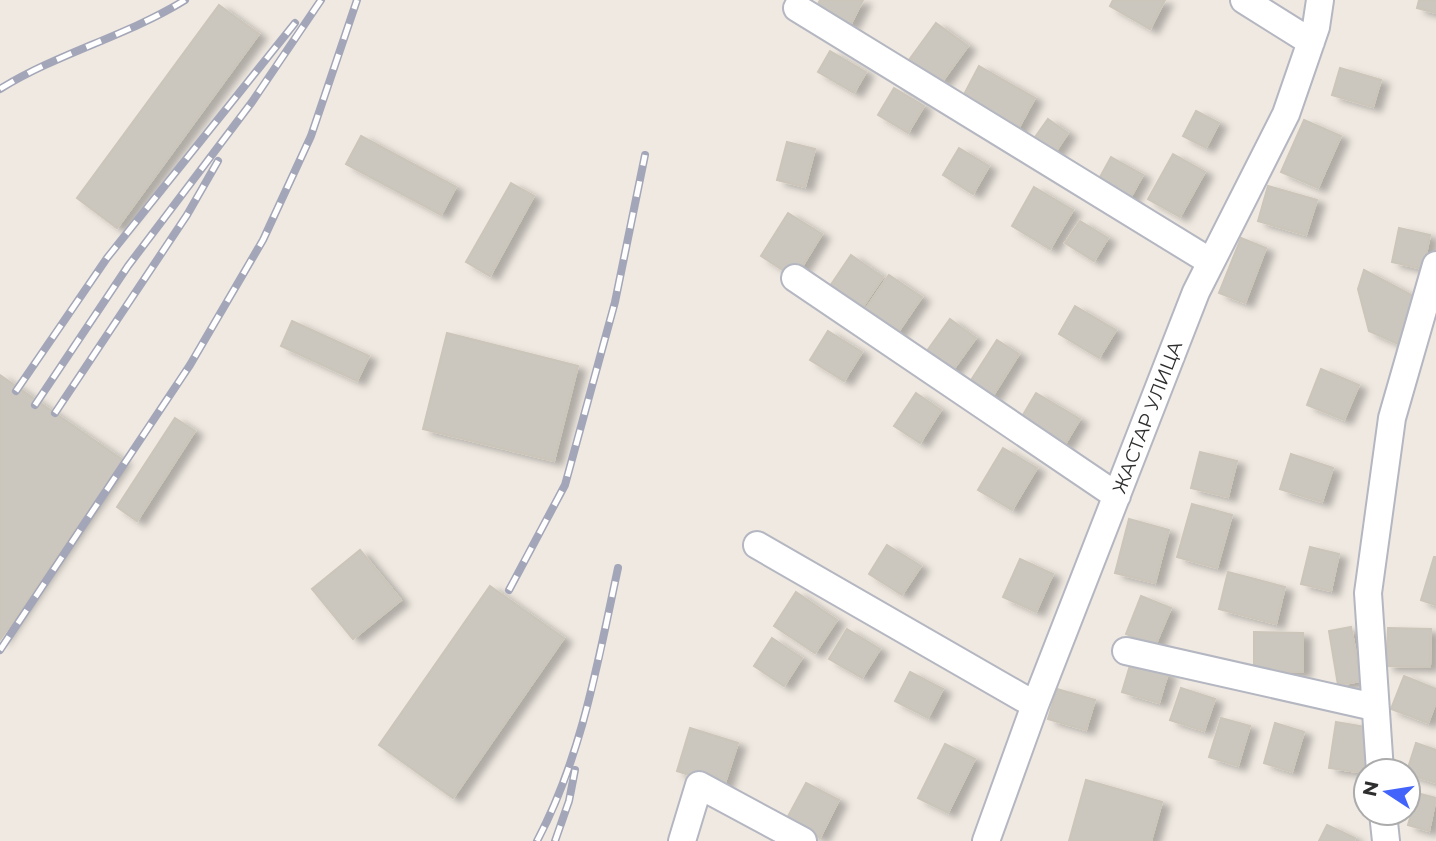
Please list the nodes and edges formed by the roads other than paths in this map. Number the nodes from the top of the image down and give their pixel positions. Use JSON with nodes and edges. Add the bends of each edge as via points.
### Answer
{"nodes":[{"id":1,"x":1244,"y":0,"type":"edge"},
{"id":2,"x":1320,"y":0,"type":"edge"},
{"id":3,"x":797,"y":8,"type":"dead end"},
{"id":4,"x":1311,"y":42,"type":"junction"},
{"id":5,"x":1211,"y":262,"type":"junction"},
{"id":6,"x":1436,"y":265,"type":"edge"},
{"id":7,"x":795,"y":278,"type":"dead end"},
{"id":8,"x":1117,"y":496,"type":"junction"},
{"id":9,"x":757,"y":545,"type":"dead end"},
{"id":10,"x":1126,"y":651,"type":"dead end"},
{"id":11,"x":1035,"y":705,"type":"junction"},
{"id":12,"x":1374,"y":706,"type":"junction"},
{"id":13,"x":1379,"y":757,"type":"edge"},
{"id":14,"x":682,"y":841,"type":"edge"},
{"id":15,"x":803,"y":841,"type":"edge"},
{"id":16,"x":986,"y":841,"type":"edge"}],
"edges":[{"from":1,"to":4,"type":"street"},
{"from":2,"to":4,"type":"street","name":"ЖАСТАР УЛИЦА"},
{"from":3,"to":5,"type":"street"},
{"from":4,"to":5,"type":"street","name":"ЖАСТАР УЛИЦА","via":[[1286,114]]},
{"from":5,"to":8,"type":"street","name":"ЖАСТАР УЛИЦА"},
{"from":6,"to":12,"type":"street","via":[[1392,418],[1368,593]]},
{"from":7,"to":8,"type":"street"},
{"from":8,"to":11,"type":"street","name":"ЖАСТАР УЛИЦА"},
{"from":9,"to":11,"type":"street"},
{"from":10,"to":12,"type":"street"},
{"from":11,"to":16,"type":"street","name":"ЖАСТАР УЛИЦА"},
{"from":12,"to":13,"type":"street"},
{"from":14,"to":15,"type":"street","via":[[699,785]]}]}
